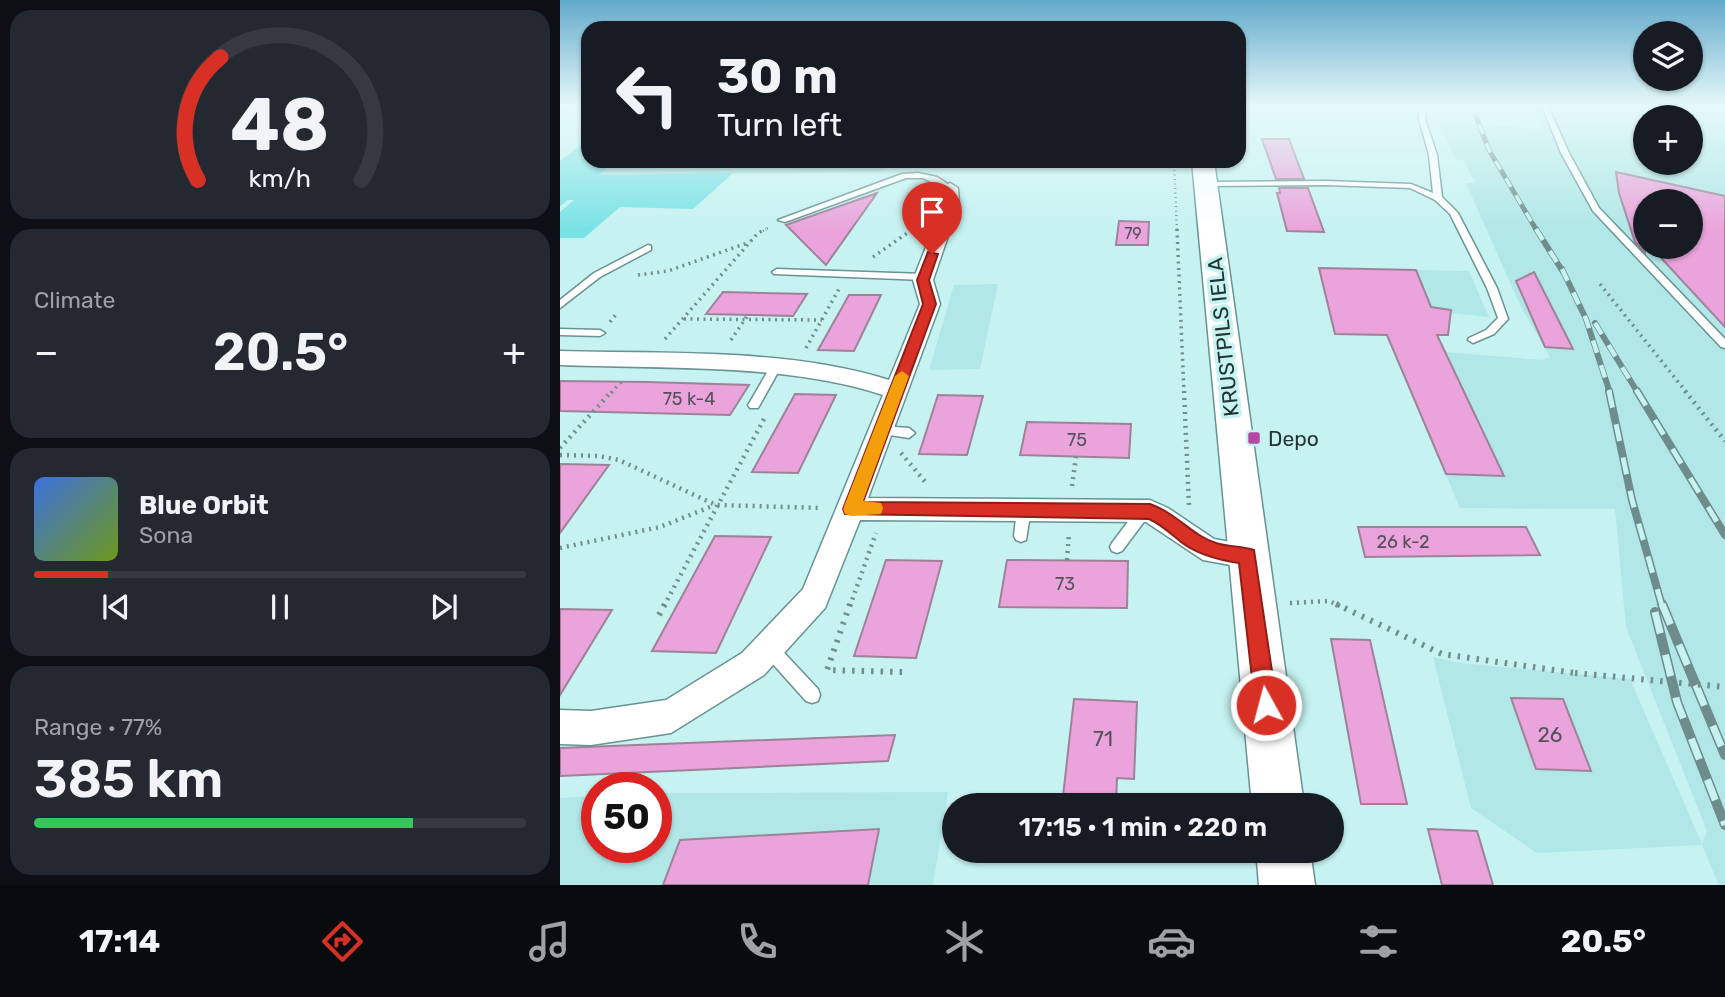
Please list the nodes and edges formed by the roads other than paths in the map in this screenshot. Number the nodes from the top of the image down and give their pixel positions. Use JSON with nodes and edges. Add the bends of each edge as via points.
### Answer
{"nodes":[{"id":1,"x":1431,"y":147,"type":"edge"},
{"id":2,"x":1562,"y":147,"type":"edge"},
{"id":3,"x":1205,"y":173,"type":"edge"},
{"id":4,"x":950,"y":188,"type":"joint"},
{"id":5,"x":1438,"y":198,"type":"junction"},
{"id":6,"x":782,"y":220,"type":"road end"},
{"id":7,"x":648,"y":248,"type":"dead end"},
{"id":8,"x":777,"y":272,"type":"dead end"},
{"id":9,"x":924,"y":276,"type":"junction"},
{"id":10,"x":560,"y":305,"type":"edge"},
{"id":11,"x":560,"y":332,"type":"edge"},
{"id":12,"x":600,"y":333,"type":"dead end"},
{"id":13,"x":1473,"y":340,"type":"dead end"},
{"id":14,"x":1725,"y":345,"type":"edge"},
{"id":15,"x":560,"y":358,"type":"edge"},
{"id":16,"x":785,"y":368,"type":"junction"},
{"id":17,"x":896,"y":391,"type":"junction"},
{"id":18,"x":754,"y":405,"type":"dead end"},
{"id":19,"x":881,"y":430,"type":"junction"},
{"id":20,"x":909,"y":433,"type":"dead end"},
{"id":21,"x":851,"y":509,"type":"junction"},
{"id":22,"x":1024,"y":509,"type":"junction"},
{"id":23,"x":1144,"y":511,"type":"junction"},
{"id":24,"x":1021,"y":536,"type":"dead end"},
{"id":25,"x":1117,"y":547,"type":"dead end"},
{"id":26,"x":1247,"y":556,"type":"junction"},
{"id":27,"x":769,"y":648,"type":"junction"},
{"id":28,"x":812,"y":695,"type":"dead end"},
{"id":29,"x":560,"y":727,"type":"edge"},
{"id":30,"x":1277,"y":793,"type":"edge"},
{"id":31,"x":1284,"y":863,"type":"edge"},
{"id":32,"x":1287,"y":885,"type":"edge"}],
"edges":[{"from":1,"to":5,"type":"lane"},
{"from":2,"to":14,"type":"lane","via":[[1596,209]]},
{"from":3,"to":5,"type":"lane","via":[[1411,186]]},
{"from":3,"to":26,"type":"main road","name":"KRUSTPILS IELA"},
{"from":4,"to":6,"type":"lane","via":[[933,177],[905,176]]},
{"from":4,"to":9,"type":"street","via":[[949,210]]},
{"from":5,"to":13,"type":"lane","via":[[1454,213],[1503,319]]},
{"from":7,"to":10,"type":"lane","via":[[597,275]]},
{"from":8,"to":9,"type":"lane"},
{"from":9,"to":17,"type":"street","via":[[930,304]]},
{"from":11,"to":12,"type":"lane"},
{"from":15,"to":16,"type":"street"},
{"from":16,"to":17,"type":"street","via":[[851,376]]},
{"from":16,"to":18,"type":"lane"},
{"from":17,"to":19,"type":"street"},
{"from":19,"to":20,"type":"lane"},
{"from":19,"to":21,"type":"street"},
{"from":21,"to":22,"type":"street"},
{"from":21,"to":27,"type":"street","via":[[814,598]]},
{"from":22,"to":23,"type":"street"},
{"from":22,"to":24,"type":"lane"},
{"from":23,"to":25,"type":"lane"},
{"from":23,"to":26,"type":"street","via":[[1169,520],[1214,551]]},
{"from":26,"to":30,"type":"main road","name":"KRUSTPILS IELA"},
{"from":27,"to":28,"type":"lane"},
{"from":27,"to":29,"type":"street","via":[[753,664],[671,716],[591,728]]},
{"from":31,"to":32,"type":"main road"}]}
